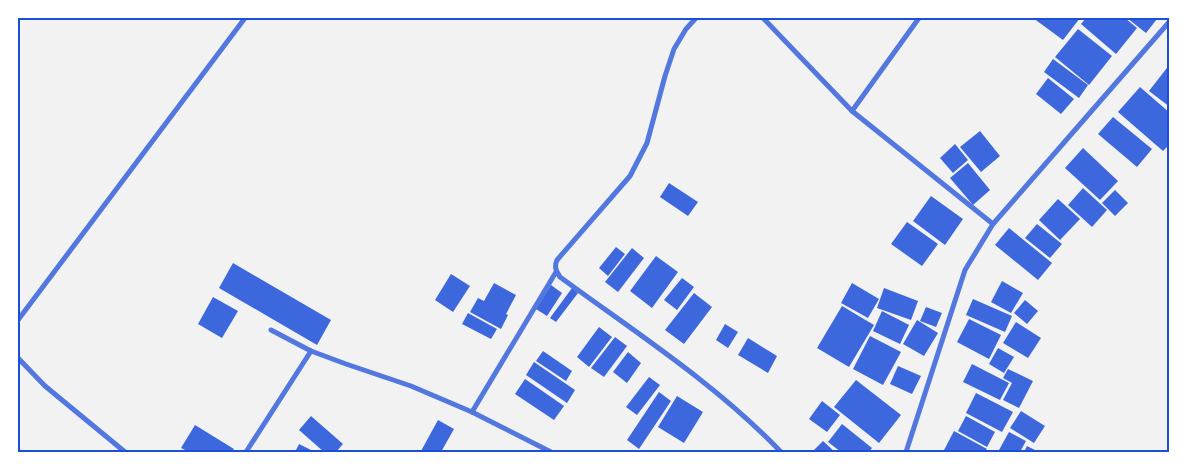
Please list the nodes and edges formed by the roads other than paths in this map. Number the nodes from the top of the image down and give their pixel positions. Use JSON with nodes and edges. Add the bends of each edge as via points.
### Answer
{"nodes":[{"id":1,"x":245,"y":18,"type":"edge"},
{"id":2,"x":696,"y":18,"type":"edge"},
{"id":3,"x":764,"y":18,"type":"edge"},
{"id":4,"x":919,"y":18,"type":"edge"},
{"id":5,"x":1170,"y":21,"type":"edge"},
{"id":6,"x":852,"y":110,"type":"junction"},
{"id":7,"x":993,"y":224,"type":"junction"},
{"id":8,"x":556,"y":272,"type":"junction"},
{"id":9,"x":18,"y":320,"type":"edge"},
{"id":10,"x":271,"y":330,"type":"dead end"},
{"id":11,"x":311,"y":351,"type":"junction"},
{"id":12,"x":18,"y":358,"type":"edge"},
{"id":13,"x":472,"y":412,"type":"junction"},
{"id":14,"x":125,"y":452,"type":"edge"},
{"id":15,"x":246,"y":452,"type":"edge"},
{"id":16,"x":551,"y":452,"type":"edge"},
{"id":17,"x":780,"y":452,"type":"edge"},
{"id":18,"x":906,"y":452,"type":"edge"}],
"edges":[{"from":1,"to":9,"type":"street"},
{"from":2,"to":8,"type":"street","via":[[674,49],[647,143],[630,176],[557,260]]},
{"from":3,"to":6,"type":"street"},
{"from":4,"to":6,"type":"street"},
{"from":5,"to":7,"type":"street"},
{"from":6,"to":7,"type":"street"},
{"from":7,"to":18,"type":"street","via":[[965,270]]},
{"from":8,"to":13,"type":"street"},
{"from":8,"to":17,"type":"street","via":[[732,406]]},
{"from":10,"to":11,"type":"street"},
{"from":11,"to":13,"type":"street","via":[[411,386]]},
{"from":11,"to":15,"type":"street"},
{"from":12,"to":14,"type":"street","via":[[45,386]]},
{"from":13,"to":16,"type":"street"}]}
